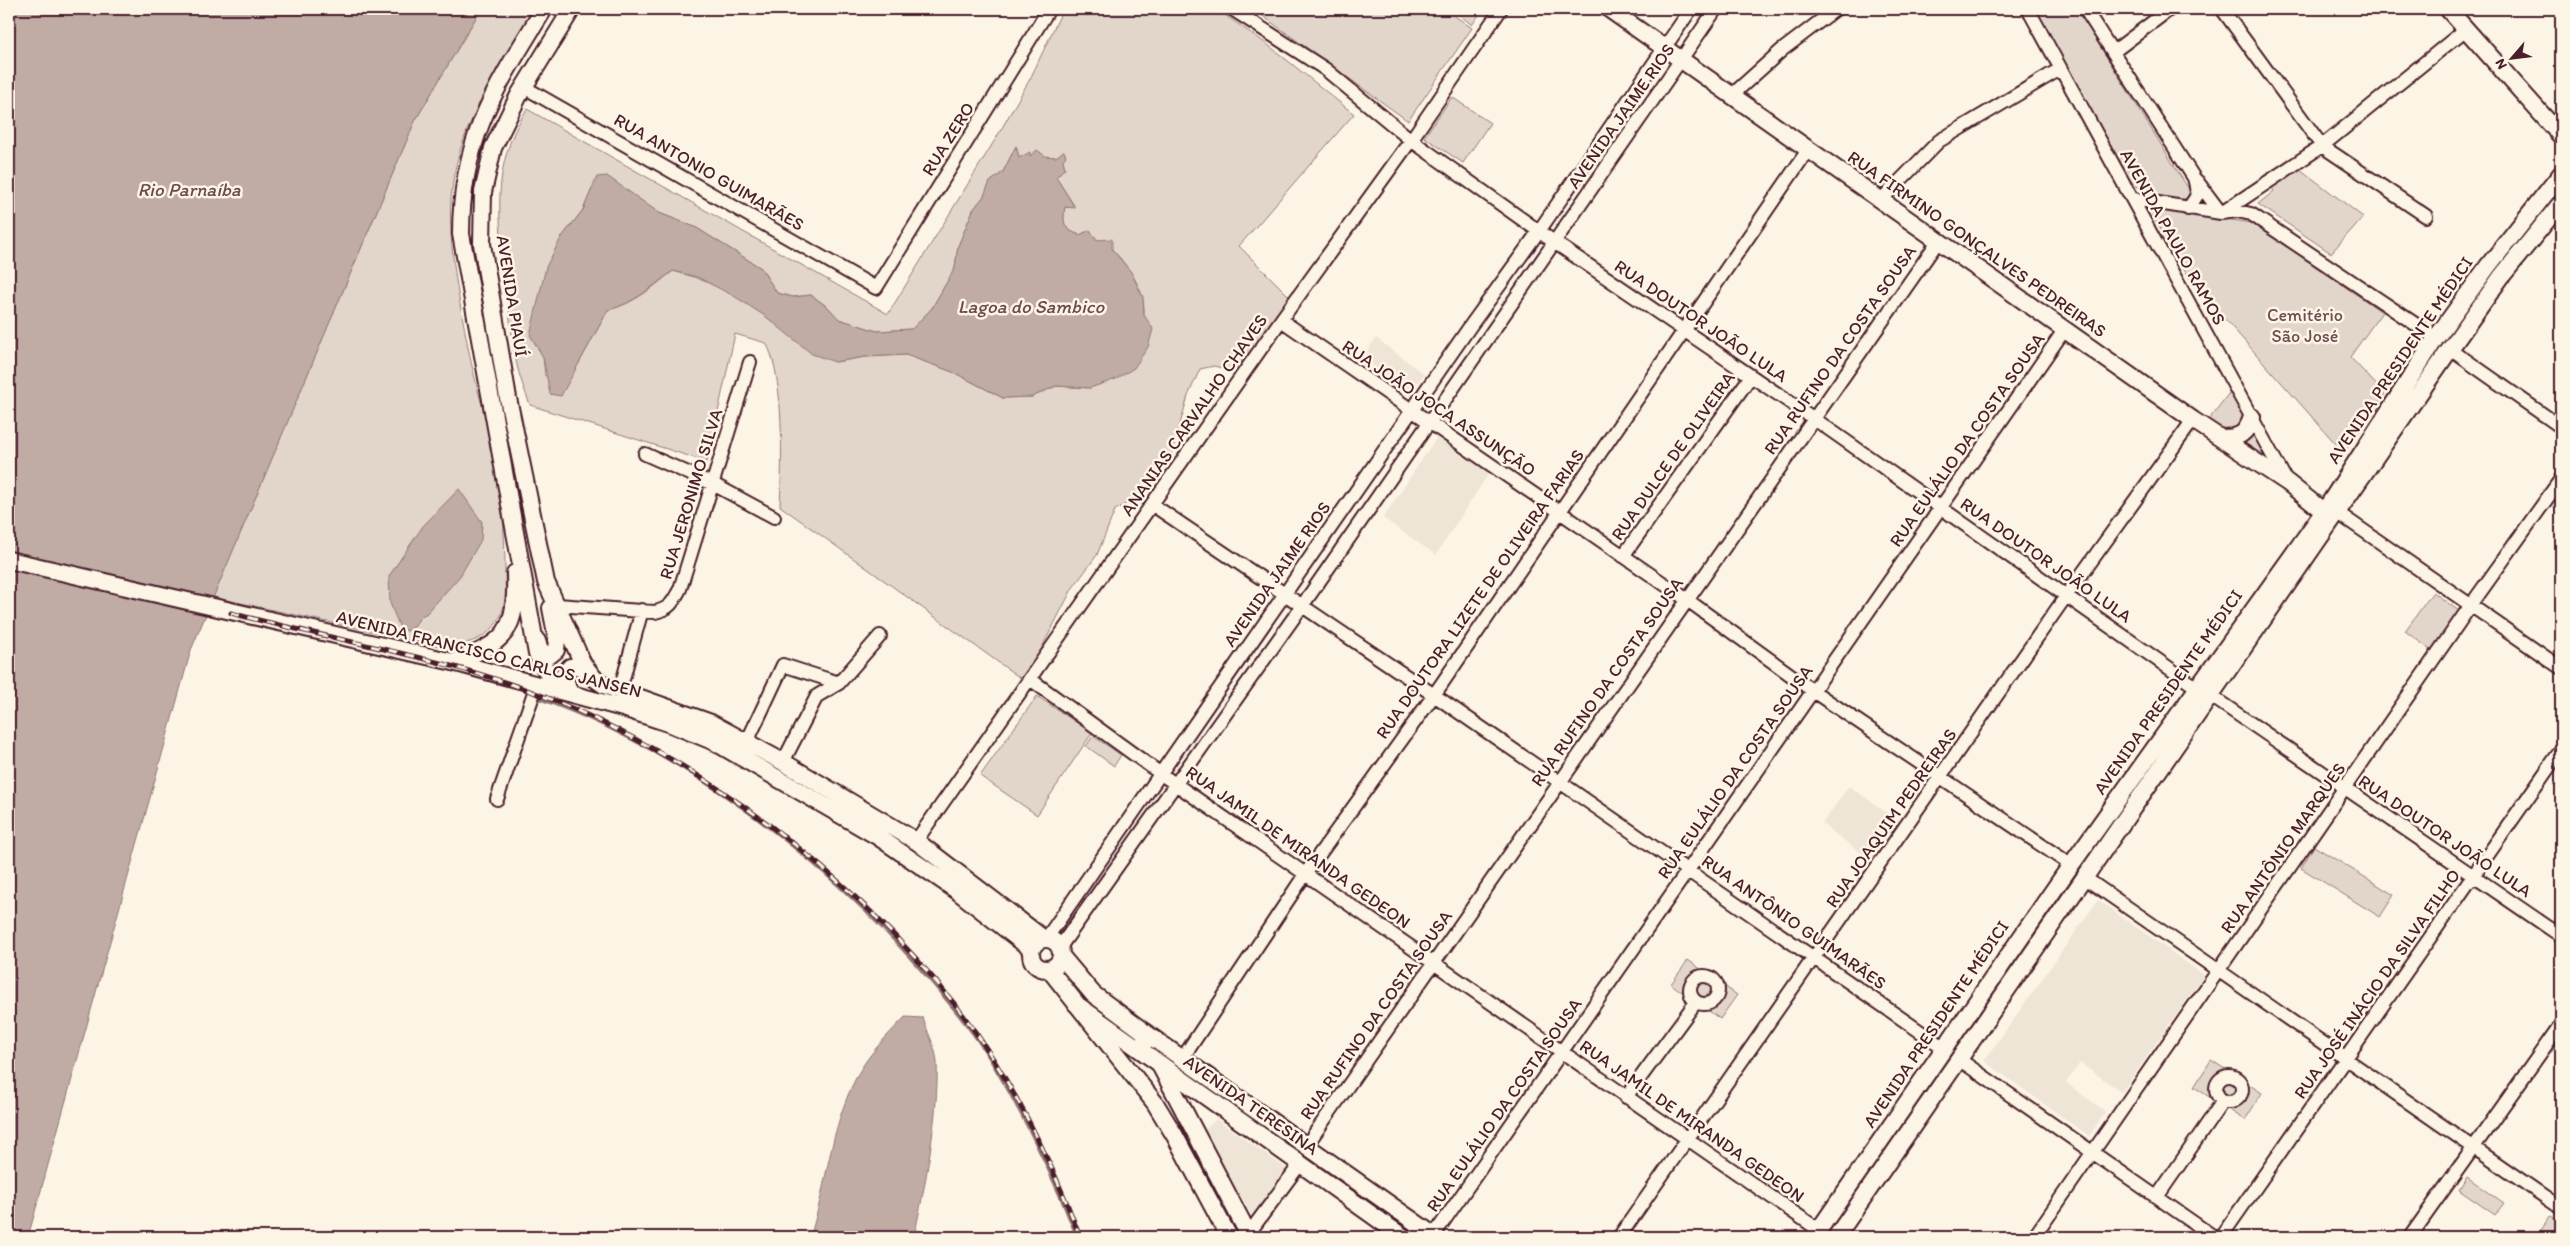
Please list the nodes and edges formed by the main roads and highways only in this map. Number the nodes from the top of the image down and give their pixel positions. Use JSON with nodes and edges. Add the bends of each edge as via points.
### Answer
{"nodes":[{"id":1,"x":544,"y":9,"type":"edge"},
{"id":2,"x":572,"y":9,"type":"edge"},
{"id":3,"x":1609,"y":9,"type":"edge"},
{"id":4,"x":2448,"y":9,"type":"edge"},
{"id":5,"x":2561,"y":136,"type":"edge"},
{"id":6,"x":2561,"y":174,"type":"edge"},
{"id":7,"x":2561,"y":203,"type":"edge"},
{"id":8,"x":2488,"y":266,"type":"junction"},
{"id":9,"x":2502,"y":277,"type":"junction"},
{"id":10,"x":2402,"y":388,"type":"junction"},
{"id":11,"x":2417,"y":398,"type":"junction"},
{"id":12,"x":2252,"y":417,"type":"road end"},
{"id":13,"x":2221,"y":438,"type":"junction"},
{"id":14,"x":2331,"y":512,"type":"junction"},
{"id":15,"x":513,"y":524,"type":"junction"},
{"id":16,"x":9,"y":560,"type":"edge"},
{"id":17,"x":546,"y":582,"type":"junction"},
{"id":18,"x":2266,"y":602,"type":"junction"},
{"id":19,"x":557,"y":605,"type":"joint"},
{"id":20,"x":535,"y":636,"type":"junction"},
{"id":21,"x":453,"y":662,"type":"junction"},
{"id":22,"x":594,"y":678,"type":"junction"},
{"id":23,"x":568,"y":688,"type":"junction"},
{"id":24,"x":585,"y":698,"type":"junction"},
{"id":25,"x":2020,"y":937,"type":"junction"},
{"id":26,"x":1049,"y":946,"type":"junction"},
{"id":27,"x":2037,"y":949,"type":"junction"},
{"id":28,"x":1049,"y":969,"type":"junction"},
{"id":29,"x":1076,"y":1004,"type":"junction"},
{"id":30,"x":1143,"y":1031,"type":"junction"},
{"id":31,"x":1160,"y":1066,"type":"junction"},
{"id":32,"x":1215,"y":1170,"type":"junction"},
{"id":33,"x":1198,"y":1178,"type":"junction"},
{"id":34,"x":1354,"y":1179,"type":"junction"},
{"id":35,"x":1343,"y":1195,"type":"junction"},
{"id":36,"x":1816,"y":1234,"type":"edge"},
{"id":37,"x":1250,"y":1235,"type":"edge"},
{"id":38,"x":1435,"y":1236,"type":"edge"},
{"id":39,"x":1229,"y":1237,"type":"edge"},
{"id":40,"x":1404,"y":1237,"type":"edge"},
{"id":41,"x":1836,"y":1237,"type":"edge"}],
"edges":[{"from":1,"to":15,"type":"main road","via":[[482,115],[470,152],[461,209],[466,268]]},
{"from":2,"to":17,"type":"main road","name":"AVENIDA PIAUÍ","via":[[524,87],[492,148],[483,192],[482,244],[508,398]]},
{"from":3,"to":13,"type":"main road","name":"RUA FIRMINO GONÇALVES PEDREIRAS"},
{"from":4,"to":5,"type":"main road"},
{"from":6,"to":8,"type":"main road","name":"AVENIDA PRESIDENTE MÉDICI"},
{"from":7,"to":9,"type":"main road","name":"AVENIDA PRESIDENTE MÉDICI"},
{"from":8,"to":9,"type":"main road"},
{"from":8,"to":10,"type":"main road","name":"AVENIDA PRESIDENTE MÉDICI"},
{"from":9,"to":11,"type":"main road","name":"AVENIDA PRESIDENTE MÉDICI"},
{"from":10,"to":11,"type":"main road"},
{"from":10,"to":14,"type":"main road","name":"AVENIDA PRESIDENTE MÉDICI"},
{"from":11,"to":14,"type":"main road","name":"AVENIDA PRESIDENTE MÉDICI"},
{"from":12,"to":13,"type":"main road","via":[[2247,431],[2241,436]]},
{"from":13,"to":14,"type":"main road","name":"RUA FIRMINO GONÇALVES PEDREIRAS"},
{"from":14,"to":18,"type":"main road","name":"AVENIDA PRESIDENTE MÉDICI"},
{"from":15,"to":20,"type":"main road"},
{"from":15,"to":21,"type":"main road","via":[[516,604],[509,624],[492,645]]},
{"from":16,"to":21,"type":"main road","name":"AVENIDA FRANCISCO CARLOS JANSEN"},
{"from":17,"to":19,"type":"main road","name":"AVENIDA PIAUÍ"},
{"from":17,"to":20,"type":"main road","via":[[557,639],[556,650],[545,655]]},
{"from":18,"to":25,"type":"main road","name":"AVENIDA PRESIDENTE MÉDICI","via":[[2196,687]]},
{"from":18,"to":27,"type":"main road","name":"AVENIDA PRESIDENTE MÉDICI","via":[[2210,696]]},
{"from":19,"to":22,"type":"main road","name":"AVENIDA FRANCISCO CARLOS JANSEN","via":[[576,650]]},
{"from":20,"to":23,"type":"main road","via":[[537,654],[546,672]]},
{"from":21,"to":24,"type":"main road","name":"AVENIDA FRANCISCO CARLOS JANSEN"},
{"from":22,"to":23,"type":"main road","via":[[580,666],[570,667],[564,675]]},
{"from":22,"to":26,"type":"main road","name":"AVENIDA FRANCISCO CARLOS JANSEN","via":[[604,685],[711,723],[783,762],[916,841]]},
{"from":23,"to":24,"type":"main road"},
{"from":24,"to":26,"type":"main road","name":"AVENIDA FRANCISCO CARLOS JANSEN","via":[[670,724],[715,742],[877,836],[956,890]]},
{"from":25,"to":27,"type":"main road"},
{"from":25,"to":36,"type":"main road","name":"AVENIDA PRESIDENTE MÉDICI"},
{"from":26,"to":28,"type":"main road","via":[[1057,965]]},
{"from":26,"to":28,"type":"main road","name":"AVENIDA FRANCISCO CARLOS JANSEN","via":[[1031,958],[1036,966]]},
{"from":26,"to":30,"type":"main road","name":"AVENIDA FRANCISCO CARLOS JANSEN","via":[[1093,994]]},
{"from":27,"to":41,"type":"main road","name":"AVENIDA PRESIDENTE MÉDICI"},
{"from":28,"to":29,"type":"main road","name":"AVENIDA FRANCISCO CARLOS JANSEN"},
{"from":29,"to":31,"type":"main road","name":"AVENIDA TERESINA"},
{"from":29,"to":33,"type":"main road","name":"AVENIDA FRANCISCO CARLOS JANSEN","via":[[1155,1103]]},
{"from":30,"to":31,"type":"main road","name":"AVENIDA FRANCISCO CARLOS JANSEN"},
{"from":30,"to":34,"type":"main road","name":"AVENIDA TERESINA"},
{"from":31,"to":32,"type":"main road","name":"AVENIDA FRANCISCO CARLOS JANSEN"},
{"from":31,"to":35,"type":"main road","name":"AVENIDA TERESINA"},
{"from":32,"to":33,"type":"main road"},
{"from":32,"to":37,"type":"main road","name":"AVENIDA FRANCISCO CARLOS JANSEN"},
{"from":33,"to":39,"type":"main road","name":"AVENIDA FRANCISCO CARLOS JANSEN"},
{"from":34,"to":35,"type":"main road"},
{"from":34,"to":38,"type":"main road","name":"AVENIDA TERESINA"},
{"from":35,"to":40,"type":"main road","name":"AVENIDA TERESINA"}]}
